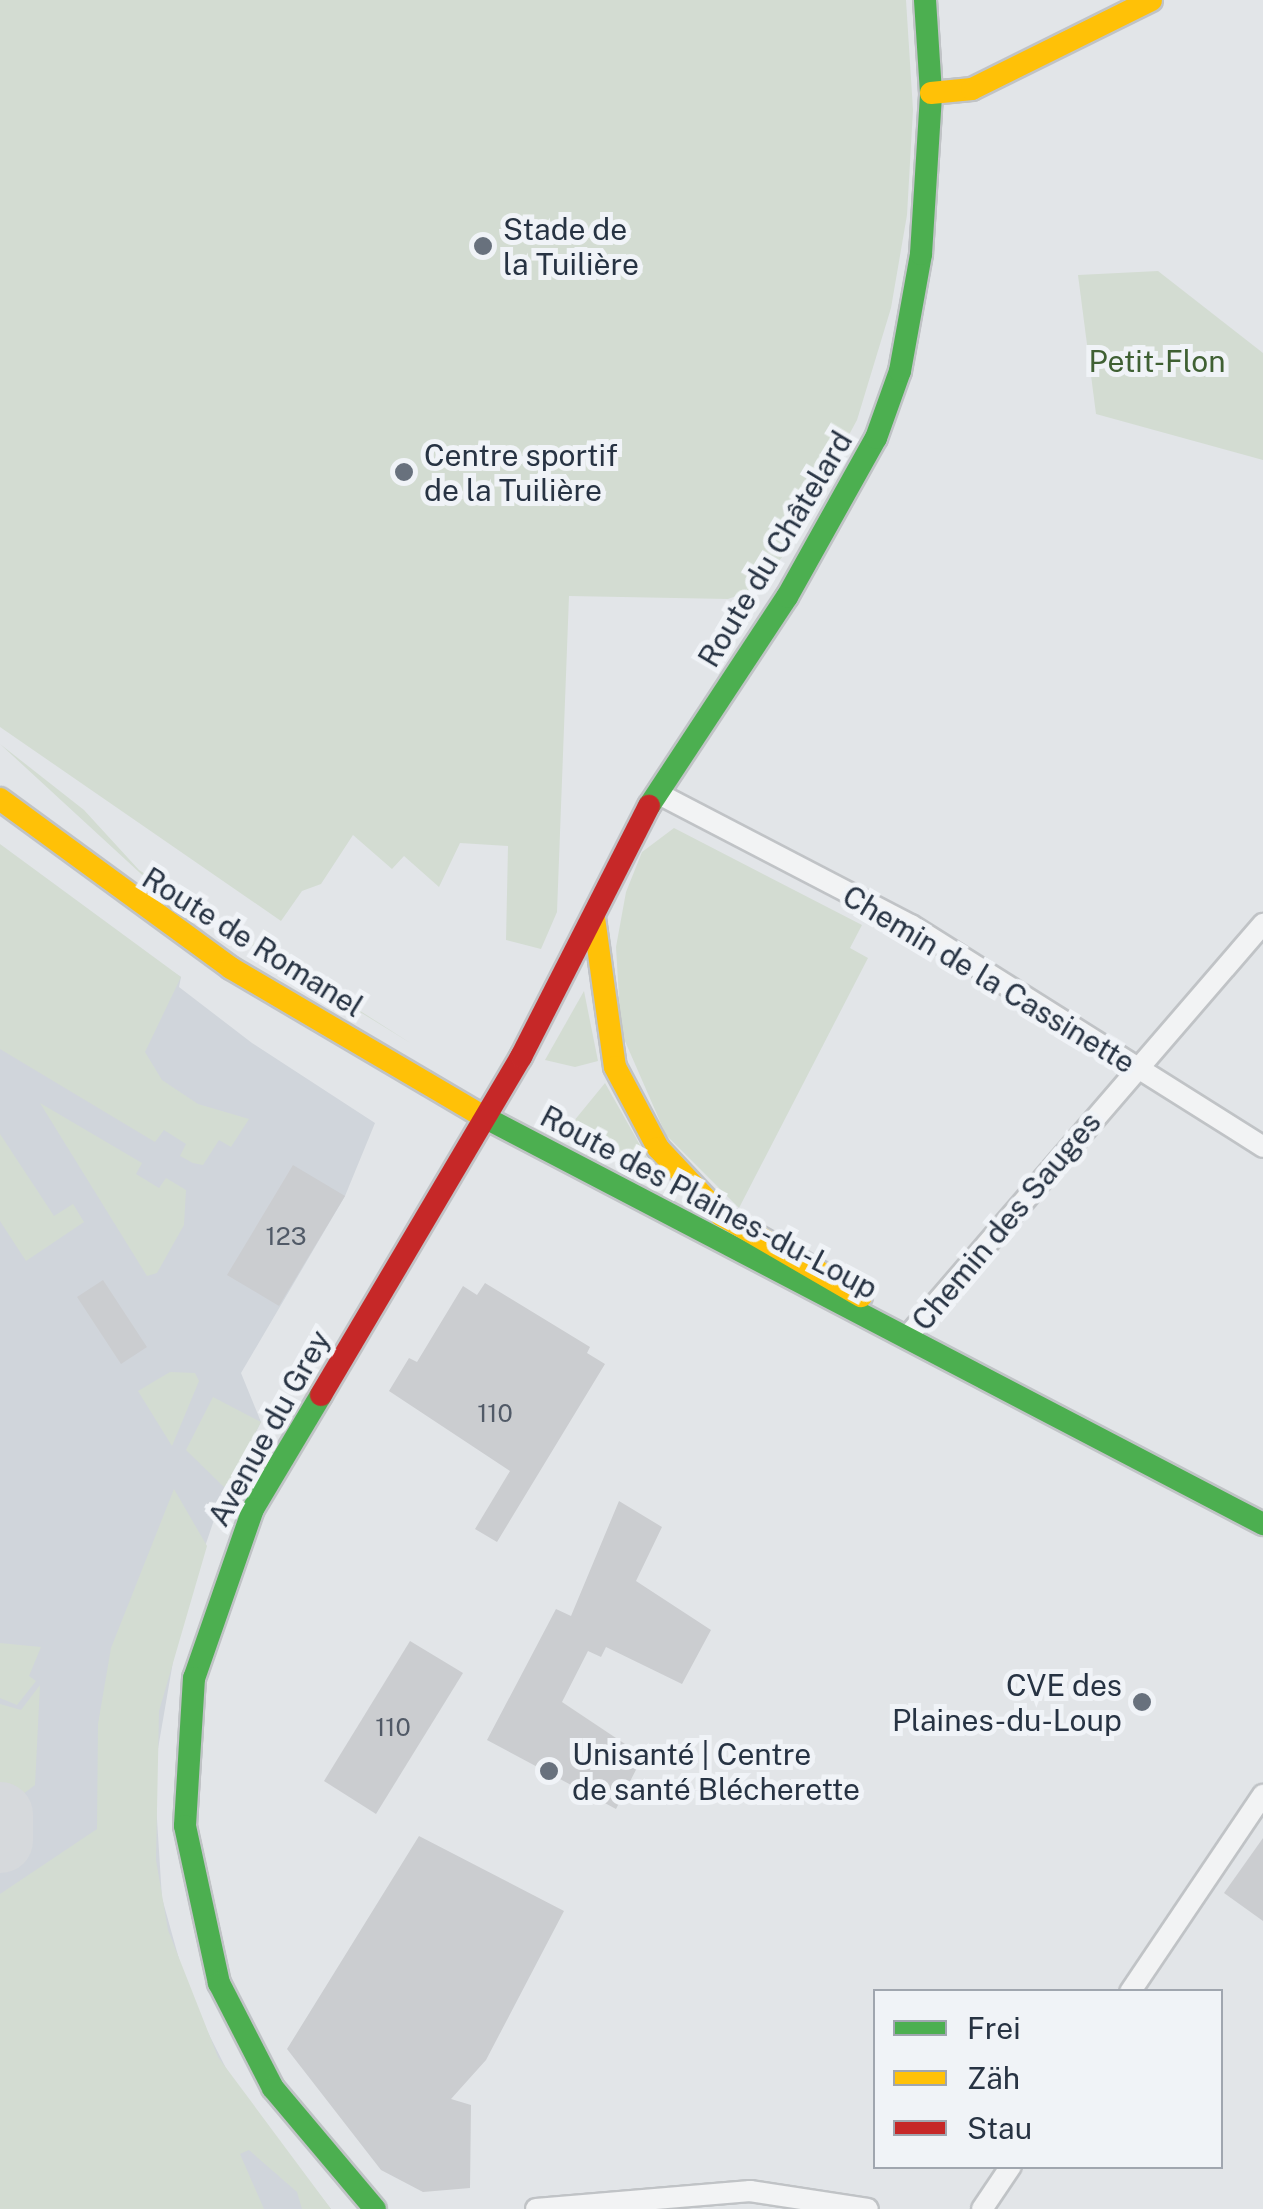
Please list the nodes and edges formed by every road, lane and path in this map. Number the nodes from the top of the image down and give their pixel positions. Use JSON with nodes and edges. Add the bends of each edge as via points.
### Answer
{"nodes":[{"id":1,"x":925,"y":0,"type":"edge"},
{"id":2,"x":1151,"y":0,"type":"edge"},
{"id":3,"x":931,"y":93,"type":"junction"},
{"id":4,"x":656,"y":793,"type":"junction"},
{"id":5,"x":0,"y":799,"type":"edge"},
{"id":6,"x":594,"y":918,"type":"junction"},
{"id":7,"x":1263,"y":924,"type":"edge"},
{"id":8,"x":1138,"y":1067,"type":"junction"},
{"id":9,"x":485,"y":1118,"type":"junction"},
{"id":10,"x":1263,"y":1147,"type":"edge"},
{"id":11,"x":906,"y":1338,"type":"junction"},
{"id":12,"x":1263,"y":1524,"type":"edge"},
{"id":13,"x":1263,"y":1795,"type":"edge"},
{"id":14,"x":1132,"y":1989,"type":"edge"},
{"id":15,"x":1009,"y":2169,"type":"edge"},
{"id":16,"x":375,"y":2209,"type":"edge"},
{"id":17,"x":536,"y":2209,"type":"edge"},
{"id":18,"x":868,"y":2209,"type":"edge"},
{"id":19,"x":982,"y":2209,"type":"edge"}],
"edges":[{"from":1,"to":3,"type":"main road","name":"Route du Châtelard"},
{"from":2,"to":3,"type":"main road","via":[[972,90]]},
{"from":3,"to":4,"type":"main road","name":"Route du Châtelard","via":[[911,321],[876,438],[787,597]]},
{"from":4,"to":6,"type":"main road","name":"Route du Châtelard"},
{"from":4,"to":8,"type":"street","name":"Chemin de la Cassinette","via":[[911,925]]},
{"from":5,"to":9,"type":"main road","name":"Route de Romanel","via":[[231,968]]},
{"from":6,"to":9,"type":"main road","name":"Avenue du Grey"},
{"from":6,"to":11,"type":"main road","name":"Route des Plaines-du-Loup","via":[[601,1009],[616,1067],[658,1148],[721,1216],[886,1310]]},
{"from":7,"to":8,"type":"street","name":"Chemin des Sauges"},
{"from":8,"to":10,"type":"street","name":"Chemin de la Cassinette"},
{"from":8,"to":11,"type":"street","name":"Chemin des Sauges"},
{"from":9,"to":11,"type":"main road","name":"Route des Plaines-du-Loup"},
{"from":9,"to":16,"type":"main road","name":"Avenue du Grey","via":[[253,1509],[206,1633],[185,1745],[194,1895],[219,1983],[273,2088]]},
{"from":11,"to":12,"type":"main road","name":"Route des Plaines-du-Loup"},
{"from":13,"to":14,"type":"street"},
{"from":15,"to":19,"type":"street"},
{"from":17,"to":18,"type":"street","via":[[750,2192]]}]}
